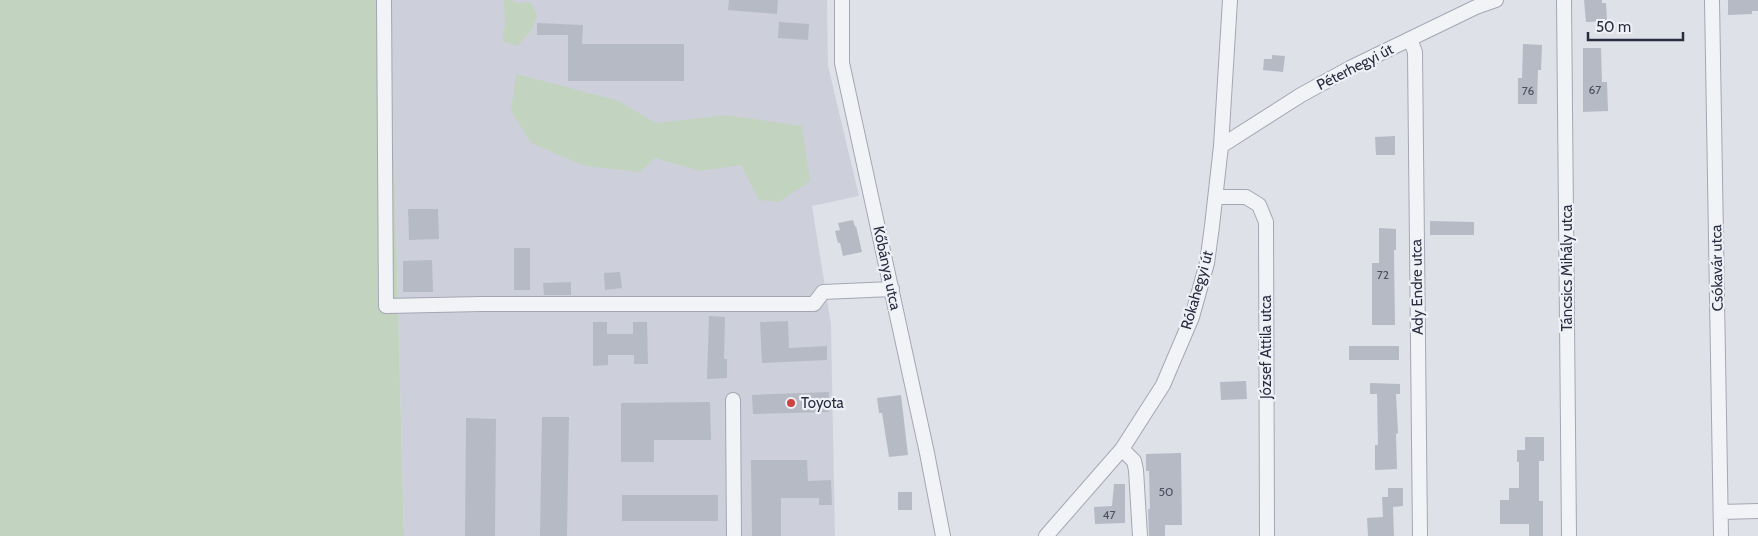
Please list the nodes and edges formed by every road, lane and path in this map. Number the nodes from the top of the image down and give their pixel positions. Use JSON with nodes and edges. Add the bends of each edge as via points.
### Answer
{"nodes":[{"id":1,"x":384,"y":0,"type":"edge"},
{"id":2,"x":842,"y":0,"type":"edge"},
{"id":3,"x":1230,"y":0,"type":"edge"},
{"id":4,"x":1496,"y":0,"type":"edge"},
{"id":5,"x":1564,"y":0,"type":"edge"},
{"id":6,"x":1712,"y":0,"type":"edge"},
{"id":7,"x":1410,"y":39,"type":"junction"},
{"id":8,"x":1221,"y":146,"type":"junction"},
{"id":9,"x":1216,"y":197,"type":"junction"},
{"id":10,"x":892,"y":289,"type":"junction"},
{"id":11,"x":733,"y":400,"type":"dead end"},
{"id":12,"x":1122,"y":449,"type":"junction"},
{"id":13,"x":1758,"y":511,"type":"edge"},
{"id":14,"x":1721,"y":512,"type":"junction"},
{"id":15,"x":734,"y":536,"type":"edge"},
{"id":16,"x":943,"y":536,"type":"edge"},
{"id":17,"x":1046,"y":536,"type":"edge"},
{"id":18,"x":1140,"y":536,"type":"edge"},
{"id":19,"x":1267,"y":536,"type":"edge"},
{"id":20,"x":1420,"y":536,"type":"edge"},
{"id":21,"x":1569,"y":536,"type":"edge"},
{"id":22,"x":1721,"y":536,"type":"edge"}],
"edges":[{"from":1,"to":10,"type":"street","via":[[386,306],[814,304],[823,292]]},
{"from":2,"to":10,"type":"street","name":"Kőbánya utca","via":[[842,62]]},
{"from":3,"to":8,"type":"street","name":"Rókahegyi út"},
{"from":4,"to":7,"type":"street","name":"Péterhegyi út"},
{"from":5,"to":21,"type":"street","name":"Táncsics Mihály utca"},
{"from":6,"to":14,"type":"street","name":"Csókavár utca"},
{"from":7,"to":8,"type":"street","name":"Péterhegyi út","via":[[1301,95]]},
{"from":7,"to":20,"type":"street","name":"Ady Endre utca","via":[[1415,52]]},
{"from":8,"to":9,"type":"street","name":"Rókahegyi út"},
{"from":9,"to":12,"type":"street","name":"Rókahegyi út","via":[[1207,263],[1192,317],[1164,385]]},
{"from":9,"to":19,"type":"street","name":"József Attila utca","via":[[1246,197],[1259,205],[1266,222]]},
{"from":10,"to":16,"type":"street","name":"Kőbánya utca"},
{"from":11,"to":15,"type":"street"},
{"from":12,"to":17,"type":"street","name":"Rókahegyi út"},
{"from":12,"to":18,"type":"street","via":[[1134,461],[1136,470]]},
{"from":13,"to":14,"type":"street"},
{"from":14,"to":22,"type":"street","name":"Csókavár utca"}]}
